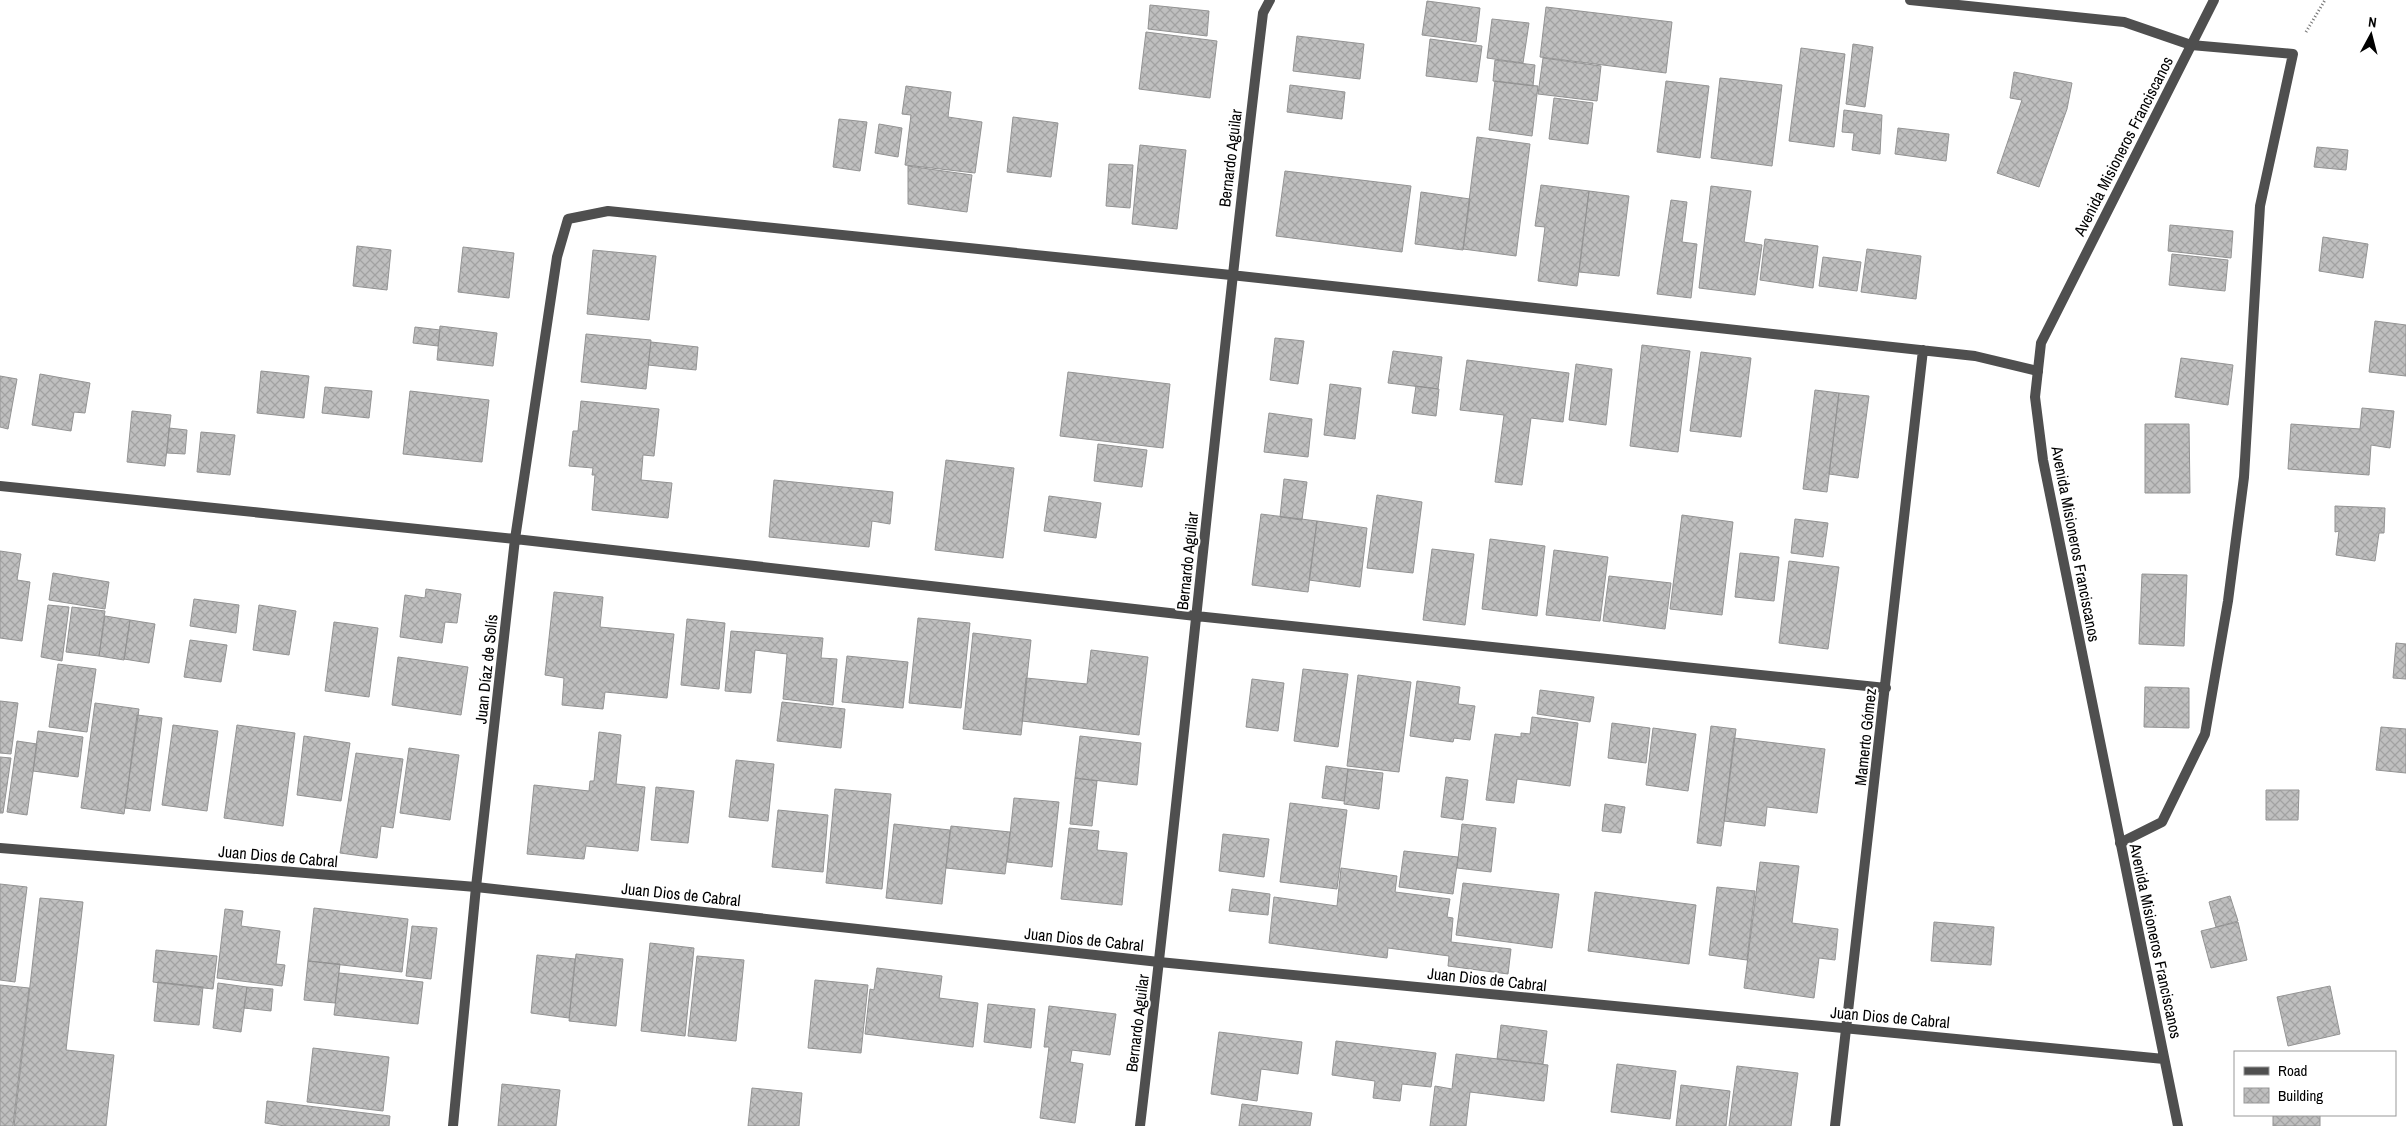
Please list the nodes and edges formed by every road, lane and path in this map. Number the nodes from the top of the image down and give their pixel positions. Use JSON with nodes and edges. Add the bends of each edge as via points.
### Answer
{"nodes":[{"id":1,"x":1270,"y":0,"type":"edge"},
{"id":2,"x":1910,"y":0,"type":"edge"},
{"id":3,"x":2214,"y":0,"type":"edge"},
{"id":4,"x":2325,"y":0,"type":"edge"},
{"id":5,"x":2191,"y":45,"type":"junction"},
{"id":6,"x":2293,"y":54,"type":"junction"},
{"id":7,"x":1231,"y":275,"type":"junction"},
{"id":8,"x":1923,"y":350,"type":"junction"},
{"id":9,"x":2038,"y":370,"type":"junction"},
{"id":10,"x":0,"y":486,"type":"edge"},
{"id":11,"x":515,"y":539,"type":"junction"},
{"id":12,"x":1196,"y":616,"type":"junction"},
{"id":13,"x":1886,"y":688,"type":"junction"},
{"id":14,"x":2120,"y":843,"type":"junction"},
{"id":15,"x":0,"y":848,"type":"edge"},
{"id":16,"x":476,"y":887,"type":"junction"},
{"id":17,"x":1160,"y":962,"type":"junction"},
{"id":18,"x":1847,"y":1028,"type":"junction"},
{"id":19,"x":2164,"y":1059,"type":"junction"},
{"id":20,"x":453,"y":1126,"type":"edge"},
{"id":21,"x":1140,"y":1126,"type":"edge"},
{"id":22,"x":1835,"y":1126,"type":"edge"},
{"id":23,"x":2178,"y":1126,"type":"edge"}],
"edges":[{"from":1,"to":7,"type":"street","name":"Bernardo Aguilar","via":[[1263,13]]},
{"from":2,"to":5,"type":"street","via":[[2124,22]]},
{"from":3,"to":5,"type":"street","name":"Avenida Misioneros Franciscanos"},
{"from":4,"to":6,"type":"path"},
{"from":5,"to":6,"type":"street"},
{"from":5,"to":9,"type":"street","name":"Avenida Misioneros Franciscanos","via":[[2041,343]]},
{"from":6,"to":14,"type":"street","via":[[2260,206],[2244,476],[2228,601],[2205,734],[2162,822]]},
{"from":7,"to":8,"type":"street"},
{"from":7,"to":11,"type":"street","name":"Juan Díaz de Solís","via":[[608,211],[568,219],[557,257]]},
{"from":7,"to":12,"type":"street","name":"Bernardo Aguilar"},
{"from":8,"to":9,"type":"street","via":[[1975,356]]},
{"from":8,"to":13,"type":"street","name":"Mamerto Gómez"},
{"from":9,"to":14,"type":"street","name":"Avenida Misioneros Franciscanos","via":[[2034,398],[2043,460]]},
{"from":10,"to":11,"type":"street"},
{"from":11,"to":12,"type":"street"},
{"from":11,"to":16,"type":"street","name":"Juan Díaz de Solís"},
{"from":12,"to":13,"type":"street"},
{"from":12,"to":17,"type":"street","name":"Bernardo Aguilar"},
{"from":13,"to":18,"type":"street","name":"Mamerto Gómez"},
{"from":14,"to":19,"type":"street","name":"Avenida Misioneros Franciscanos"},
{"from":15,"to":16,"type":"street","name":"Juan Dios de Cabral"},
{"from":16,"to":17,"type":"street","name":"Juan Dios de Cabral"},
{"from":16,"to":20,"type":"street","name":"Juan Díaz de Solís"},
{"from":17,"to":18,"type":"street","name":"Juan Dios de Cabral"},
{"from":17,"to":21,"type":"street","name":"Bernardo Aguilar"},
{"from":18,"to":19,"type":"street","name":"Juan Dios de Cabral"},
{"from":18,"to":22,"type":"street","name":"Mamerto Gómez"},
{"from":19,"to":23,"type":"street","name":"Avenida Misioneros Franciscanos"}]}
